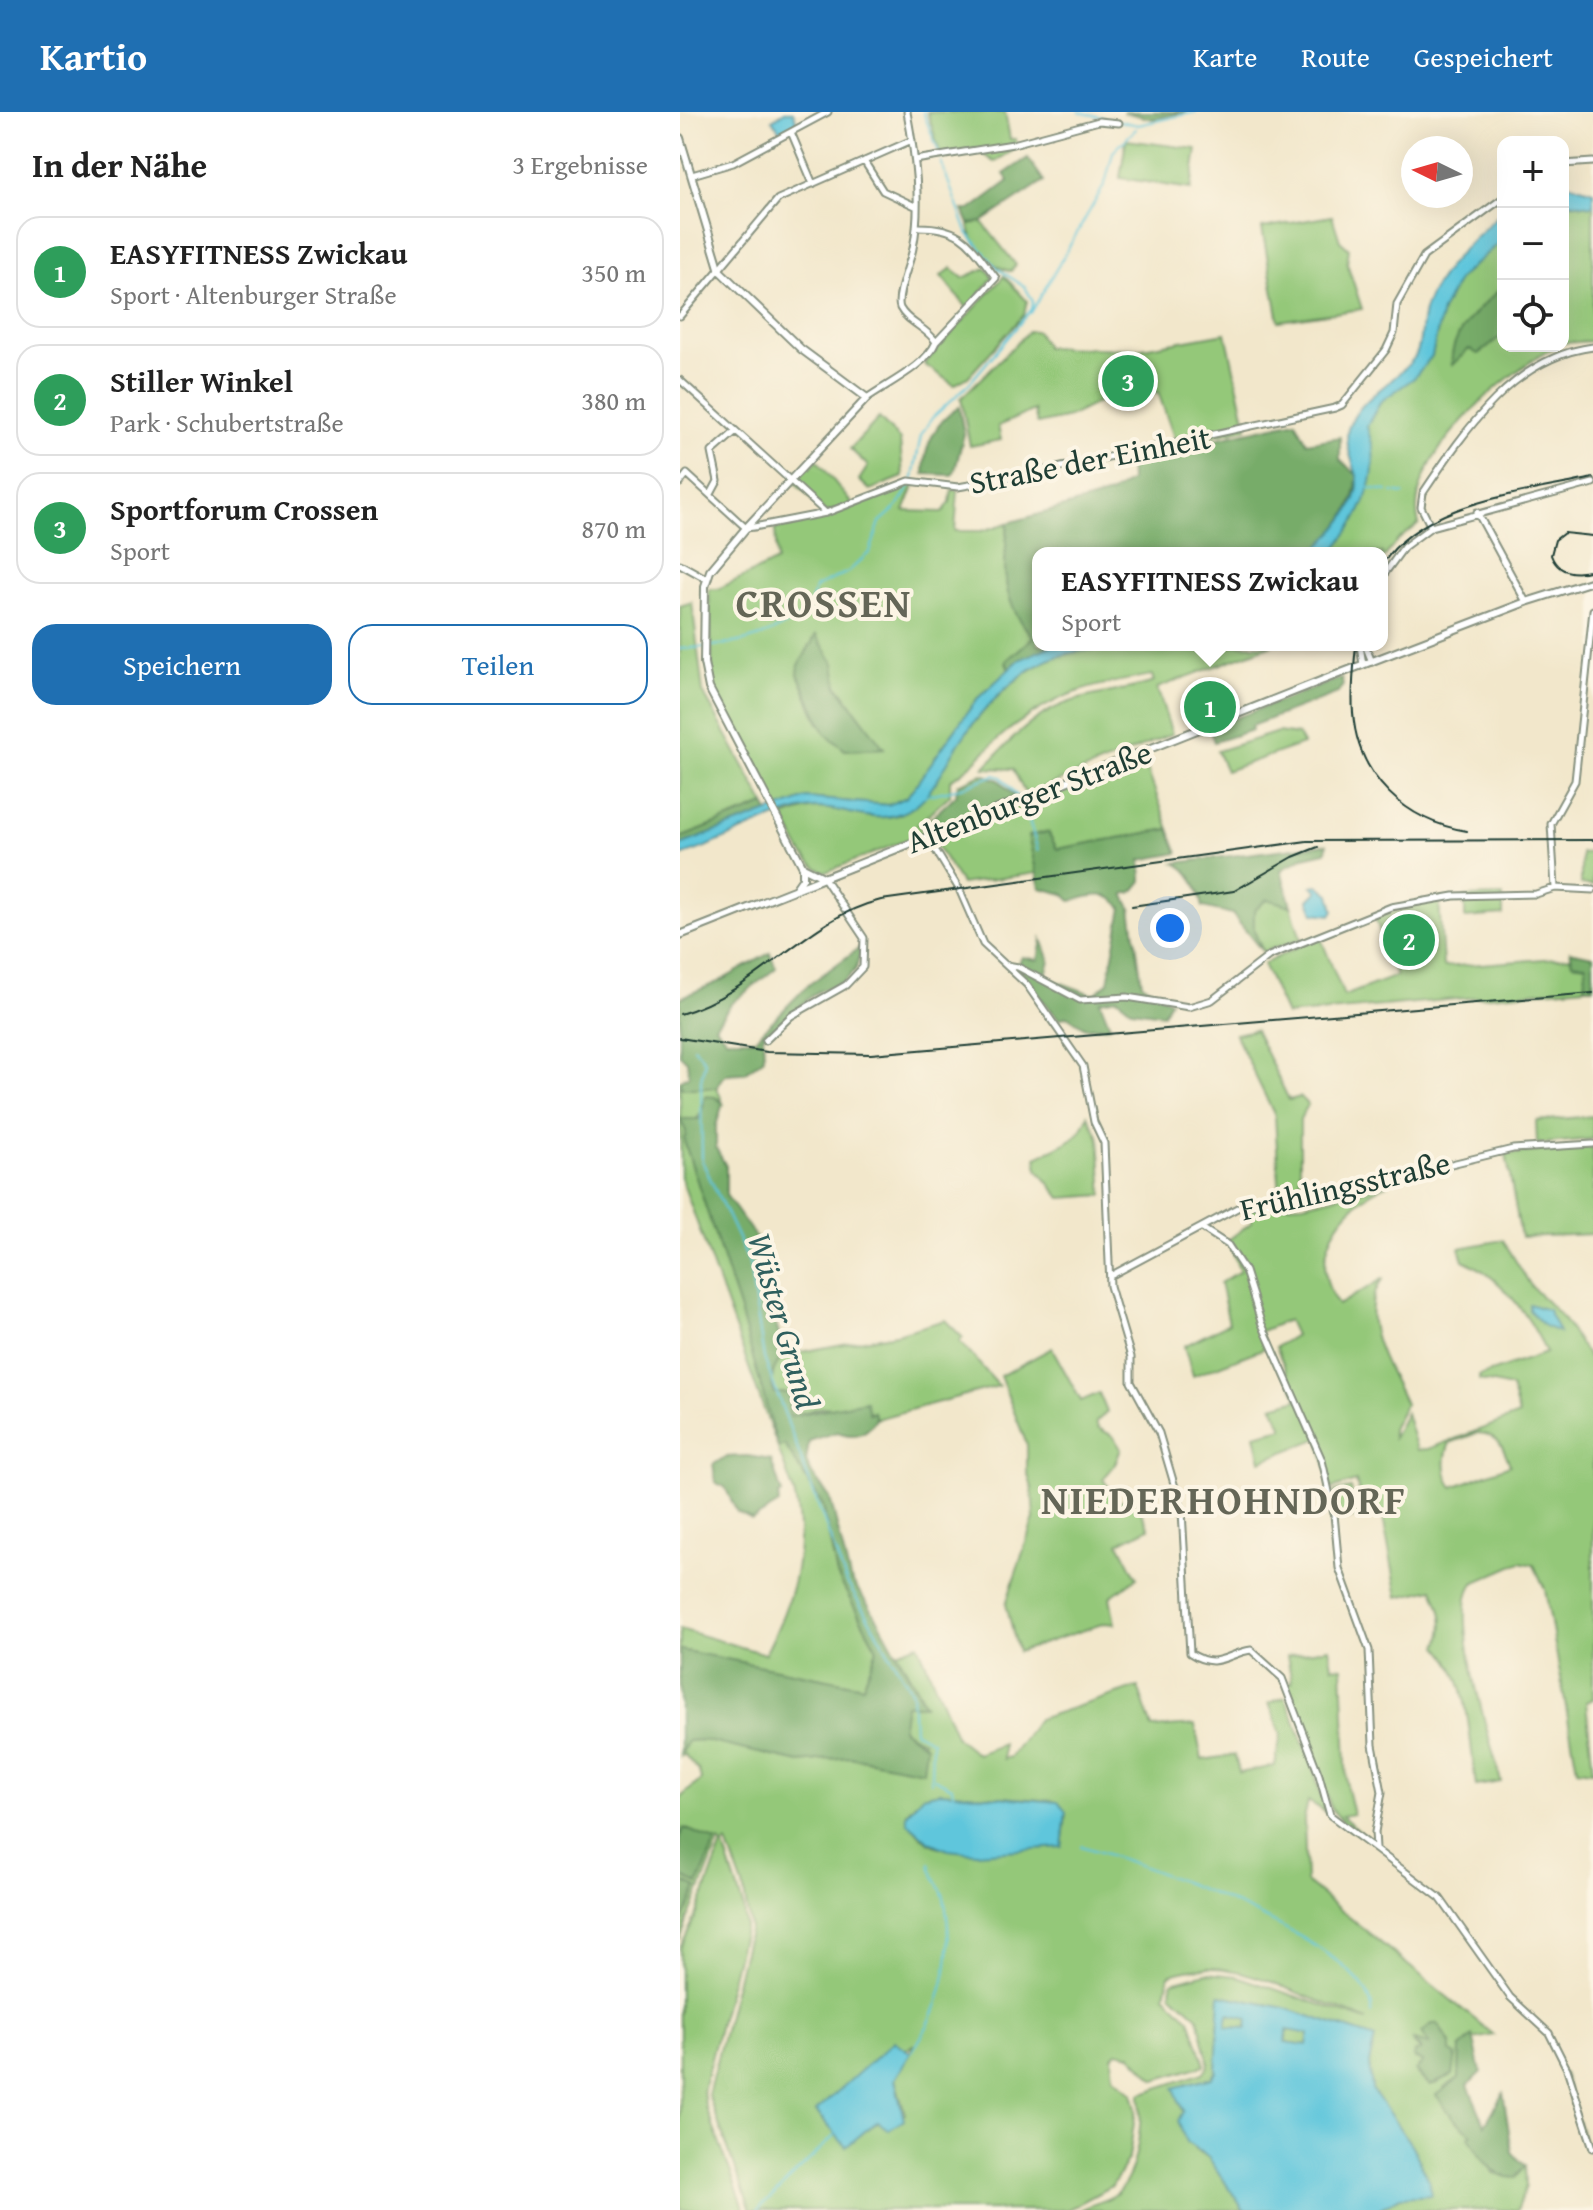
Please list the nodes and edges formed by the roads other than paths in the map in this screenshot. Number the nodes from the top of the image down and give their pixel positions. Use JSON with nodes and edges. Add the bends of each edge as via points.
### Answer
{"nodes":[{"id":1,"x":828,"y":112,"type":"edge"},
{"id":2,"x":907,"y":112,"type":"edge"},
{"id":3,"x":1119,"y":123,"type":"dead end"},
{"id":4,"x":791,"y":132,"type":"junction"},
{"id":5,"x":680,"y":138,"type":"edge"},
{"id":6,"x":912,"y":140,"type":"junction"},
{"id":7,"x":915,"y":160,"type":"junction"},
{"id":8,"x":864,"y":161,"type":"junction"},
{"id":9,"x":1593,"y":162,"type":"edge"},
{"id":10,"x":1569,"y":164,"type":"edge"},
{"id":11,"x":692,"y":175,"type":"junction"},
{"id":12,"x":813,"y":184,"type":"junction"},
{"id":13,"x":1497,"y":202,"type":"edge"},
{"id":14,"x":915,"y":206,"type":"junction"},
{"id":15,"x":916,"y":227,"type":"junction"},
{"id":16,"x":720,"y":271,"type":"junction"},
{"id":17,"x":680,"y":316,"type":"edge"},
{"id":18,"x":936,"y":342,"type":"junction"},
{"id":19,"x":1593,"y":347,"type":"edge"},
{"id":20,"x":680,"y":380,"type":"edge"},
{"id":21,"x":867,"y":398,"type":"junction"},
{"id":22,"x":736,"y":431,"type":"junction"},
{"id":23,"x":792,"y":479,"type":"junction"},
{"id":24,"x":680,"y":483,"type":"edge"},
{"id":25,"x":1593,"y":483,"type":"edge"},
{"id":26,"x":711,"y":494,"type":"junction"},
{"id":27,"x":1477,"y":512,"type":"junction"},
{"id":28,"x":826,"y":513,"type":"junction"},
{"id":29,"x":1431,"y":527,"type":"junction"},
{"id":30,"x":746,"y":528,"type":"junction"},
{"id":31,"x":680,"y":564,"type":"edge"},
{"id":32,"x":1388,"y":569,"type":"edge"},
{"id":33,"x":707,"y":579,"type":"junction"},
{"id":34,"x":1593,"y":581,"type":"edge"},
{"id":35,"x":1526,"y":602,"type":"junction"},
{"id":36,"x":1593,"y":610,"type":"edge"},
{"id":37,"x":1362,"y":651,"type":"edge"},
{"id":38,"x":1366,"y":651,"type":"edge"},
{"id":39,"x":1372,"y":662,"type":"junction"},
{"id":40,"x":1363,"y":665,"type":"junction"},
{"id":41,"x":1590,"y":668,"type":"edge"},
{"id":42,"x":927,"y":836,"type":"junction"},
{"id":43,"x":803,"y":867,"type":"junction"},
{"id":44,"x":823,"y":877,"type":"junction"},
{"id":45,"x":796,"y":888,"type":"junction"},
{"id":46,"x":1555,"y":888,"type":"junction"},
{"id":47,"x":1593,"y":890,"type":"edge"},
{"id":48,"x":680,"y":935,"type":"edge"},
{"id":49,"x":1006,"y":965,"type":"junction"},
{"id":50,"x":765,"y":1041,"type":"dead end"},
{"id":51,"x":1593,"y":1144,"type":"edge"},
{"id":52,"x":1202,"y":1228,"type":"junction"},
{"id":53,"x":1112,"y":1275,"type":"junction"},
{"id":54,"x":1376,"y":1848,"type":"junction"},
{"id":55,"x":1593,"y":2148,"type":"edge"}],
"edges":[{"from":1,"to":4,"type":"street"},
{"from":2,"to":6,"type":"street"},
{"from":3,"to":7,"type":"street","via":[[1099,121],[1013,144]]},
{"from":4,"to":11,"type":"street","via":[[733,163]]},
{"from":4,"to":12,"type":"street"},
{"from":5,"to":11,"type":"street"},
{"from":6,"to":7,"type":"street"},
{"from":6,"to":8,"type":"street"},
{"from":7,"to":14,"type":"street"},
{"from":8,"to":12,"type":"street"},
{"from":8,"to":14,"type":"street","via":[[883,191]]},
{"from":9,"to":10,"type":"street"},
{"from":11,"to":16,"type":"street"},
{"from":12,"to":16,"type":"street","via":[[778,199],[765,211]]},
{"from":13,"to":28,"type":"street","name":"Straße der Einheit","via":[[1424,256],[1397,304],[1386,350],[1342,405],[1176,445],[958,487],[913,481]]},
{"from":14,"to":15,"type":"street"},
{"from":15,"to":18,"type":"street","via":[[909,271],[898,297],[900,308]]},
{"from":15,"to":18,"type":"street","via":[[958,232],[996,278]]},
{"from":16,"to":17,"type":"street"},
{"from":16,"to":21,"type":"street","via":[[801,349]]},
{"from":18,"to":21,"type":"street","via":[[919,362]]},
{"from":19,"to":29,"type":"street","via":[[1550,358],[1528,371],[1476,420],[1423,493],[1421,507]]},
{"from":20,"to":22,"type":"street"},
{"from":21,"to":23,"type":"street"},
{"from":22,"to":23,"type":"street"},
{"from":22,"to":26,"type":"street","via":[[712,452],[718,481]]},
{"from":23,"to":28,"type":"street"},
{"from":23,"to":30,"type":"street"},
{"from":24,"to":26,"type":"street","via":[[687,474]]},
{"from":25,"to":27,"type":"street"},
{"from":26,"to":30,"type":"street"},
{"from":27,"to":29,"type":"street"},
{"from":27,"to":35,"type":"street"},
{"from":28,"to":30,"type":"street","name":"Straße der Einheit"},
{"from":29,"to":32,"type":"street","via":[[1404,547]]},
{"from":30,"to":33,"type":"street"},
{"from":31,"to":33,"type":"street"},
{"from":33,"to":43,"type":"street","via":[[704,663],[709,688]]},
{"from":34,"to":35,"type":"street","name":"Altenburger Straße"},
{"from":35,"to":39,"type":"street","name":"Altenburger Straße"},
{"from":36,"to":41,"type":"street"},
{"from":37,"to":40,"type":"street"},
{"from":38,"to":39,"type":"street"},
{"from":39,"to":40,"type":"street","name":"Altenburger Straße"},
{"from":40,"to":42,"type":"street","name":"Altenburger Straße"},
{"from":41,"to":46,"type":"street","via":[[1575,781],[1551,824]]},
{"from":42,"to":44,"type":"street","name":"Altenburger Straße"},
{"from":42,"to":49,"type":"street","via":[[959,889],[983,944]]},
{"from":43,"to":44,"type":"street"},
{"from":43,"to":45,"type":"street"},
{"from":44,"to":45,"type":"street","name":"Altenburger Straße"},
{"from":44,"to":50,"type":"street","via":[[864,938],[863,967],[846,985],[791,1016]]},
{"from":45,"to":48,"type":"street","name":"Altenburger Straße"},
{"from":46,"to":47,"type":"street"},
{"from":46,"to":49,"type":"street","via":[[1536,894],[1418,899],[1391,907],[1269,956],[1212,1000],[1189,1007],[1127,997],[1080,1000]]},
{"from":49,"to":53,"type":"street","via":[[1039,1000],[1083,1066],[1094,1122],[1104,1143]]},
{"from":51,"to":52,"type":"street","name":"Frühlingsstraße","via":[[1513,1149],[1299,1201],[1259,1202]]},
{"from":52,"to":53,"type":"street","name":"Frühlingsstraße"},
{"from":52,"to":54,"type":"street","via":[[1228,1245],[1245,1271],[1261,1322],[1322,1460],[1339,1568],[1369,1650],[1373,1745],[1382,1792]]},
{"from":53,"to":54,"type":"street","via":[[1110,1286],[1131,1357],[1131,1382],[1159,1433],[1182,1511],[1190,1653],[1228,1661],[1251,1650],[1276,1670],[1330,1815]]},
{"from":54,"to":55,"type":"street","via":[[1440,1898],[1510,1997],[1549,2033]]}]}
